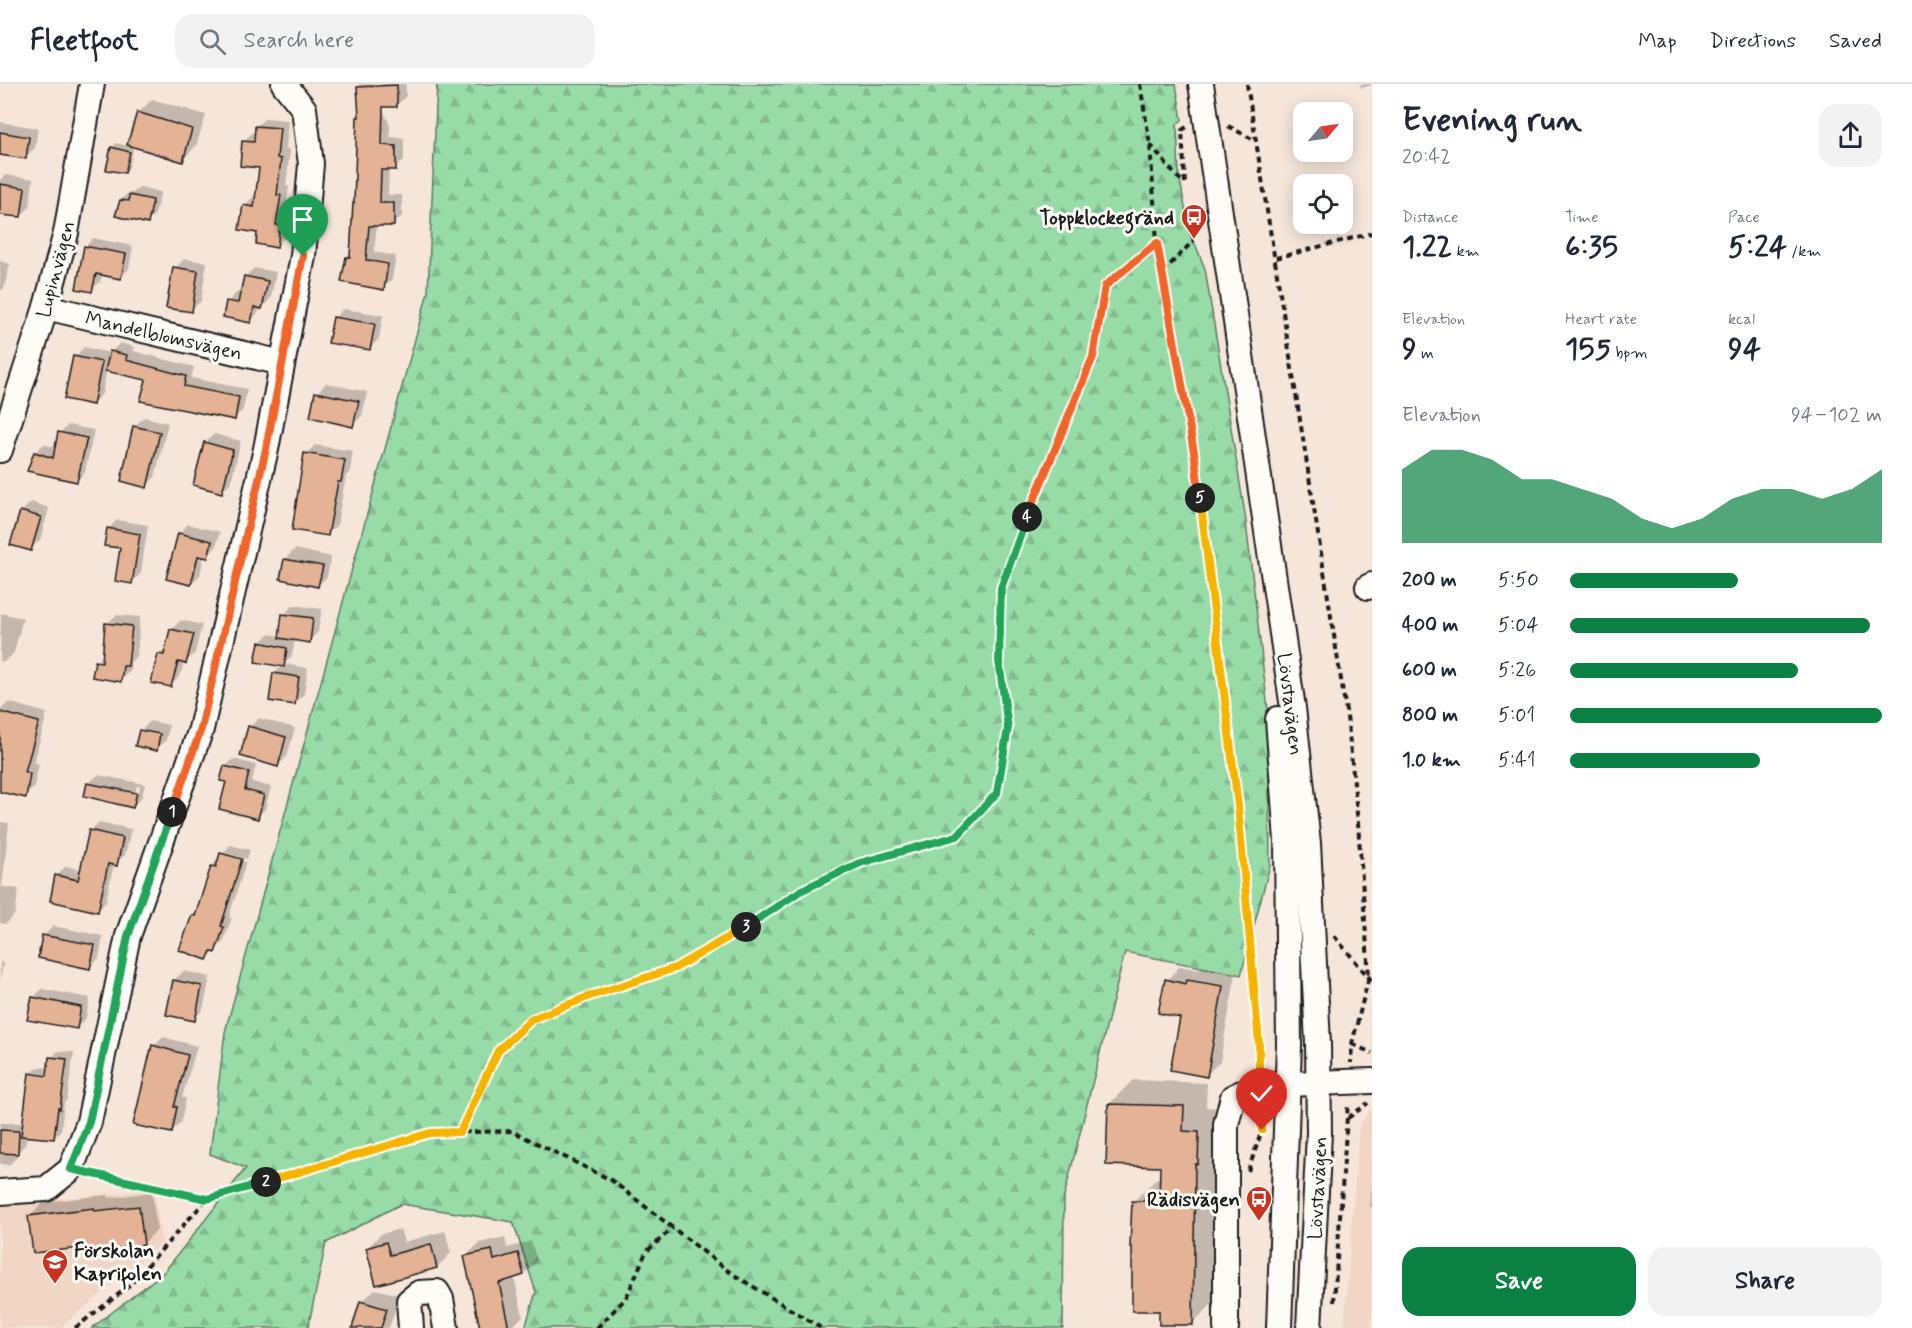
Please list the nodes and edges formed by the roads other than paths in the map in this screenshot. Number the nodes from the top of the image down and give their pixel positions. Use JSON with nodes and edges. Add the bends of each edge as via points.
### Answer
{"nodes":[{"id":1,"x":92,"y":84,"type":"edge"},
{"id":2,"x":284,"y":84,"type":"edge"},
{"id":3,"x":1186,"y":84,"type":"edge"},
{"id":4,"x":1201,"y":84,"type":"edge"},
{"id":5,"x":46,"y":307,"type":"junction"},
{"id":6,"x":282,"y":363,"type":"junction"},
{"id":7,"x":0,"y":450,"type":"edge"},
{"id":8,"x":1360,"y":1082,"type":"edge"},
{"id":9,"x":1287,"y":1083,"type":"junction"},
{"id":10,"x":1319,"y":1083,"type":"junction"},
{"id":11,"x":0,"y":1192,"type":"edge"},
{"id":12,"x":411,"y":1328,"type":"edge"},
{"id":13,"x":446,"y":1328,"type":"edge"},
{"id":14,"x":1226,"y":1328,"type":"edge"},
{"id":15,"x":1279,"y":1328,"type":"edge"},
{"id":16,"x":1309,"y":1328,"type":"edge"}],
"edges":[{"from":1,"to":5,"type":"street","name":"Lupinvägen","via":[[66,233]]},
{"from":2,"to":6,"type":"street","via":[[304,109],[310,164],[303,256]]},
{"from":3,"to":9,"type":"street","name":"Lövstavägen","via":[[1261,575],[1277,707],[1287,841]]},
{"from":4,"to":10,"type":"street","name":"Lövstavägen","via":[[1293,708],[1308,843]]},
{"from":5,"to":6,"type":"street","name":"Mandelblomsvägen"},
{"from":5,"to":7,"type":"street","name":"Lupinvägen"},
{"from":6,"to":11,"type":"street","via":[[201,729],[128,936],[89,1122],[71,1169],[46,1189]]},
{"from":8,"to":10,"type":"street"},
{"from":9,"to":10,"type":"street"},
{"from":9,"to":14,"type":"street","via":[[1259,1084],[1233,1097],[1226,1124]]},
{"from":9,"to":15,"type":"street","name":"Lövstavägen"},
{"from":10,"to":16,"type":"street","name":"Lövstavägen"},
{"from":12,"to":13,"type":"street","via":[[409,1301],[419,1293],[437,1292]]}]}
